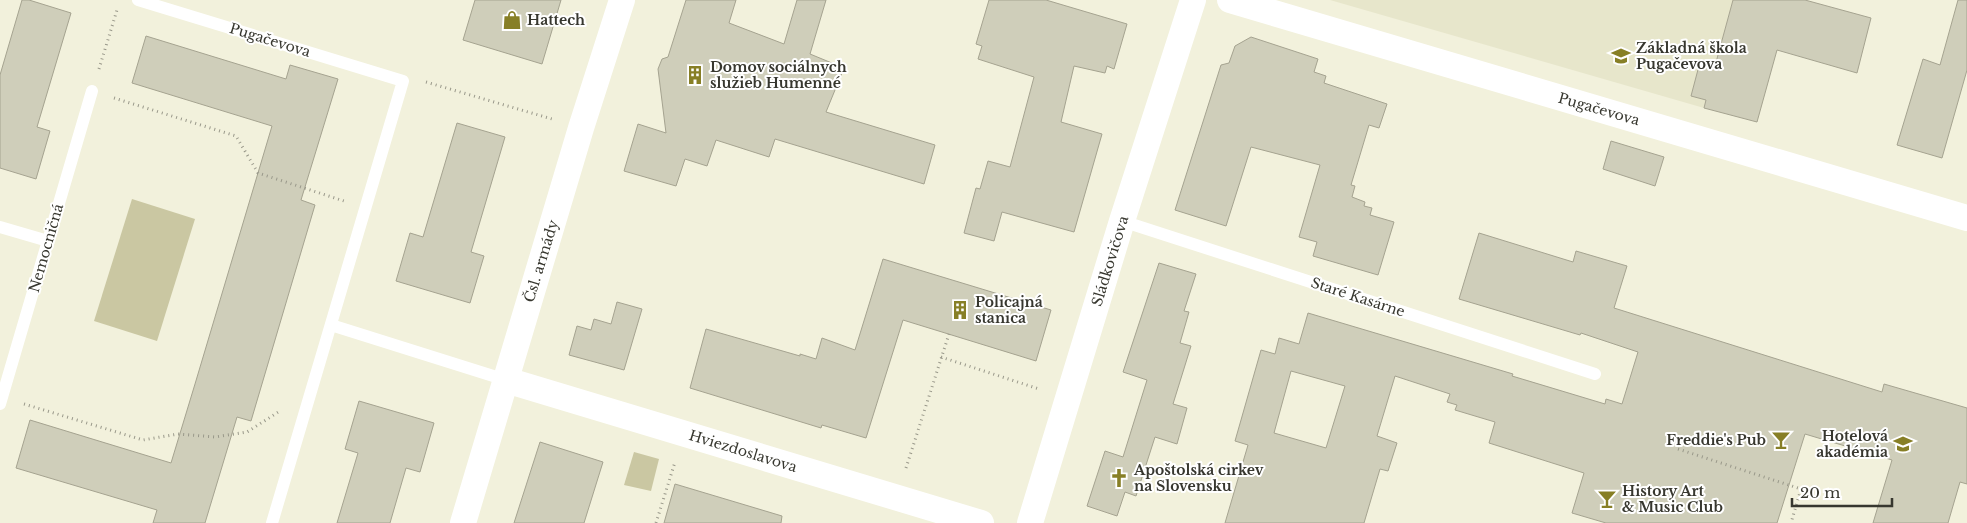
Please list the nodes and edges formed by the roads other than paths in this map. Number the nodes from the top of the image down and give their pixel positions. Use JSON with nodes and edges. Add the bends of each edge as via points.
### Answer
{"nodes":[{"id":1,"x":138,"y":0,"type":"edge"},
{"id":2,"x":622,"y":0,"type":"edge"},
{"id":3,"x":1193,"y":0,"type":"edge"},
{"id":4,"x":1230,"y":0,"type":"edge"},
{"id":5,"x":92,"y":91,"type":"road end"},
{"id":6,"x":1967,"y":218,"type":"edge"},
{"id":7,"x":1122,"y":221,"type":"junction"},
{"id":8,"x":0,"y":226,"type":"edge"},
{"id":9,"x":48,"y":241,"type":"junction"},
{"id":10,"x":331,"y":325,"type":"junction"},
{"id":11,"x":1594,"y":374,"type":"dead end"},
{"id":12,"x":506,"y":380,"type":"junction"},
{"id":13,"x":1,"y":401,"type":"edge"},
{"id":14,"x":272,"y":523,"type":"edge"},
{"id":15,"x":463,"y":523,"type":"edge"},
{"id":16,"x":981,"y":523,"type":"edge"},
{"id":17,"x":1030,"y":523,"type":"edge"}],
"edges":[{"from":1,"to":10,"type":"lane","name":"Pugačevova","via":[[403,81]]},
{"from":2,"to":12,"type":"street","name":"Čsl. armády"},
{"from":3,"to":7,"type":"street","name":"Sládkovičova"},
{"from":4,"to":6,"type":"street","name":"Pugačevova"},
{"from":5,"to":9,"type":"lane","name":"Nemocničná"},
{"from":7,"to":11,"type":"lane","name":"Staré Kasárne"},
{"from":7,"to":17,"type":"street","name":"Sládkovičova"},
{"from":8,"to":9,"type":"lane"},
{"from":9,"to":13,"type":"lane","name":"Nemocničná"},
{"from":10,"to":12,"type":"lane"},
{"from":10,"to":14,"type":"lane"},
{"from":12,"to":15,"type":"street","name":"Čsl. armády"},
{"from":12,"to":16,"type":"street","name":"Hviezdoslavova"}]}
